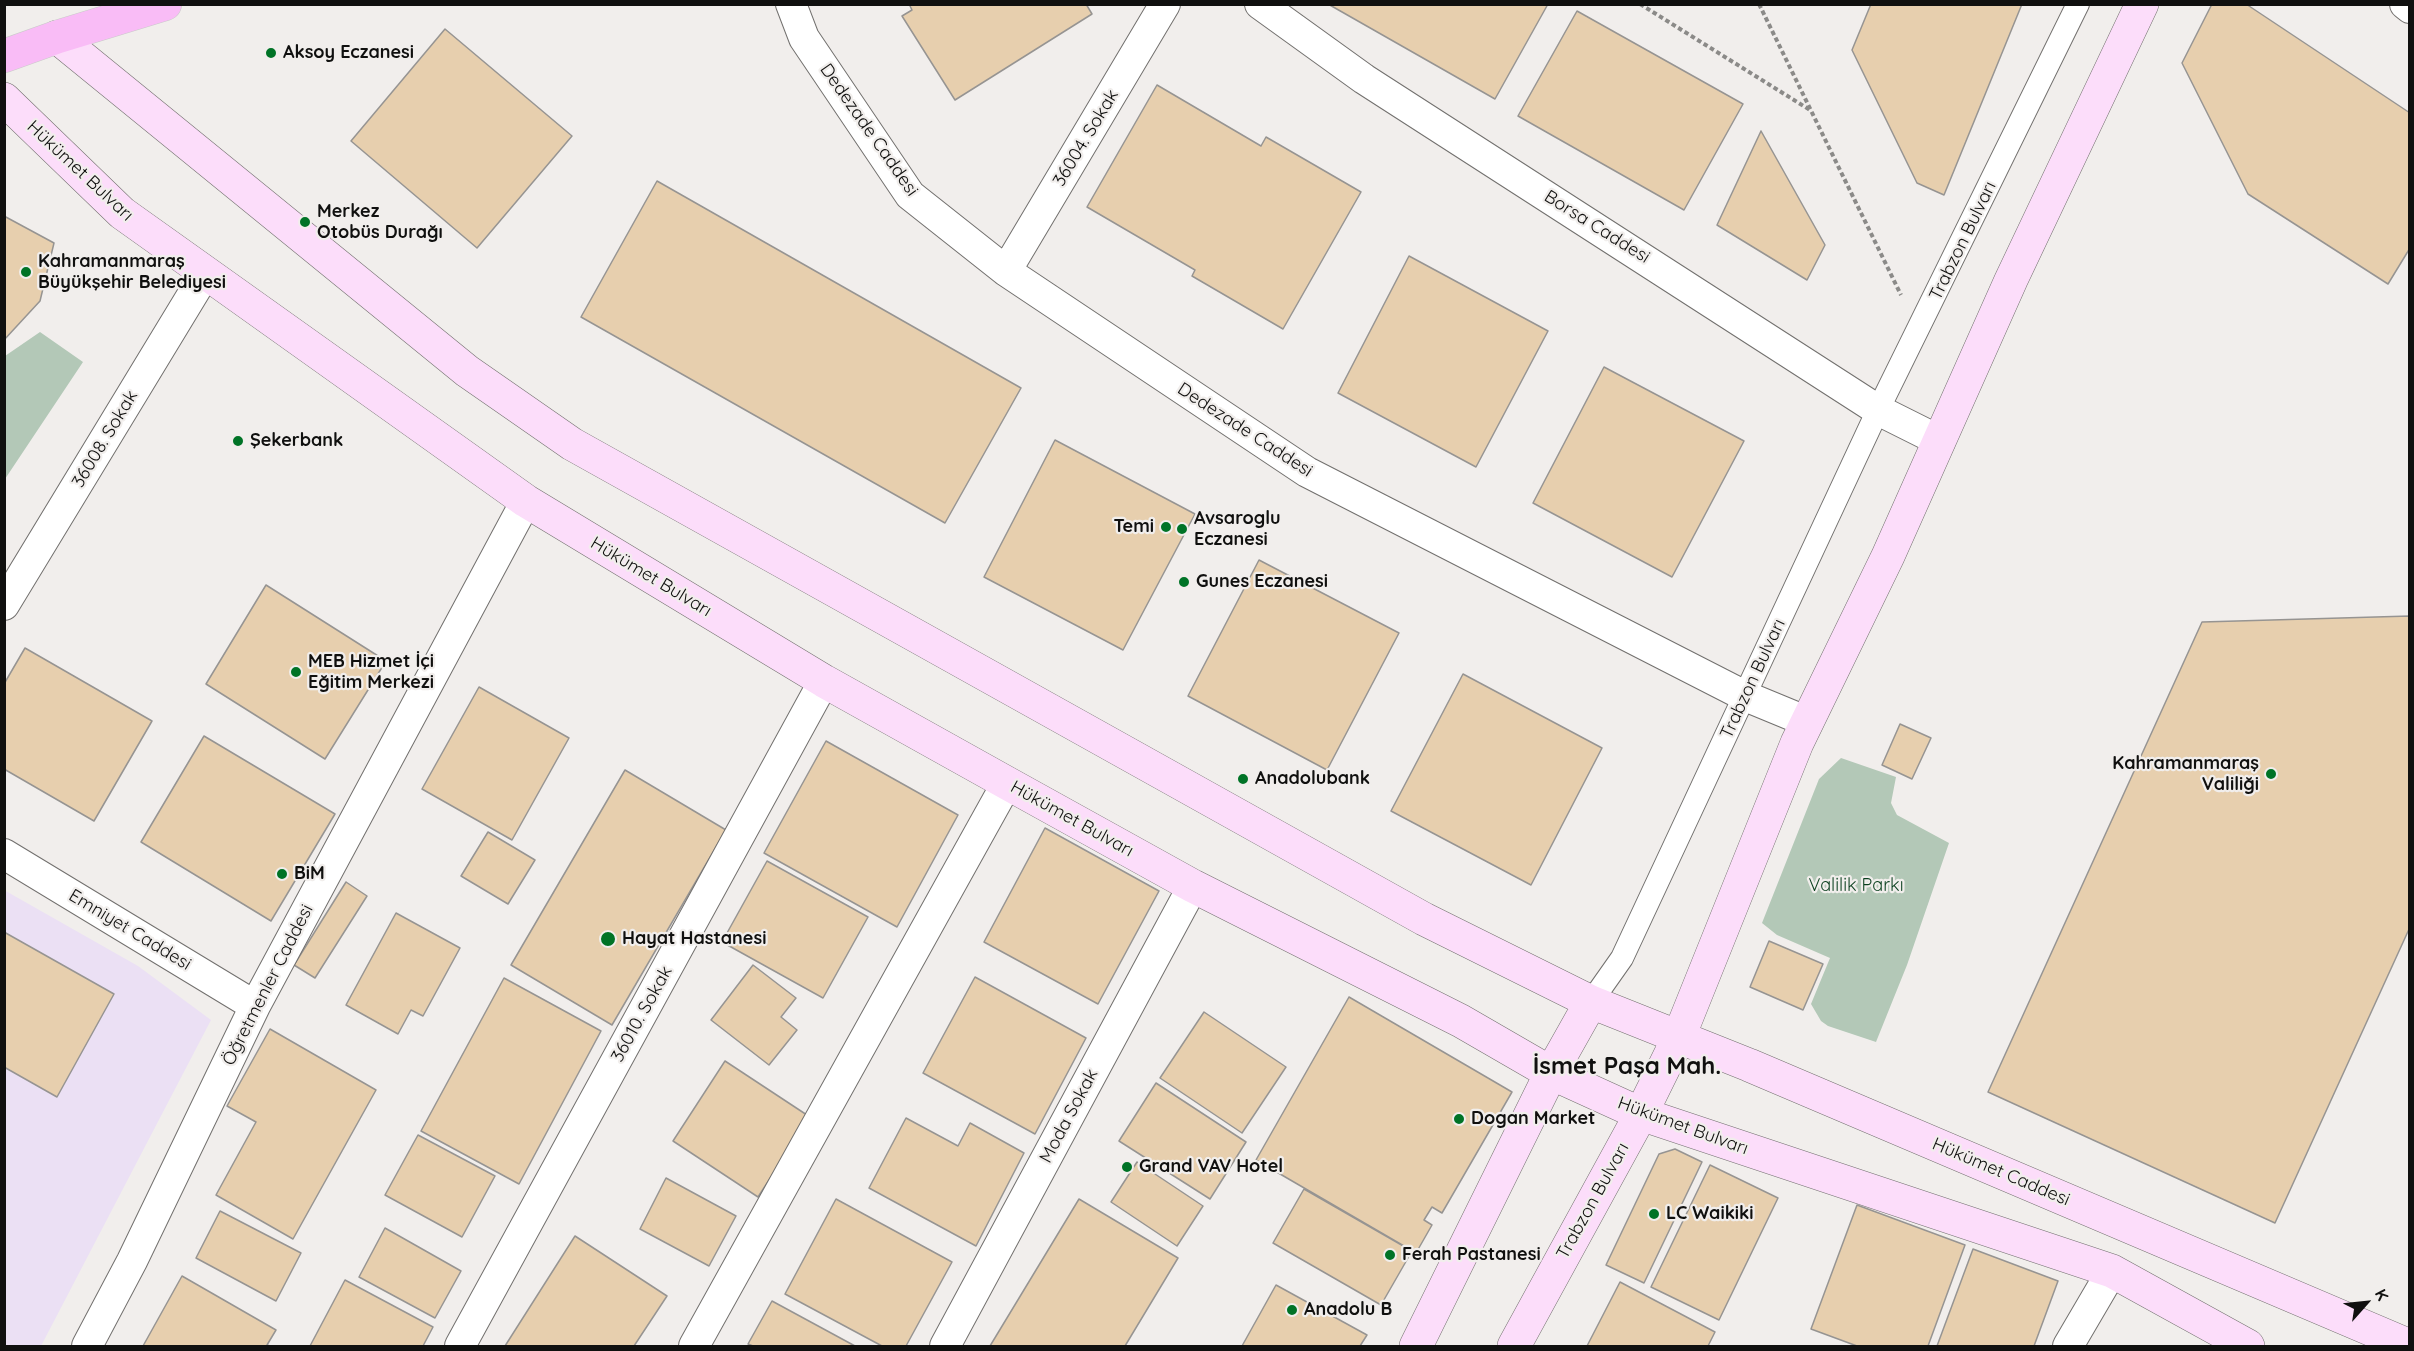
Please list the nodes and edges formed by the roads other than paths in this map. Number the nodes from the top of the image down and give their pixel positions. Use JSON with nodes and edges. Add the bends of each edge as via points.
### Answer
{"nodes":[{"id":1,"x":165,"y":4,"type":"edge"},
{"id":2,"x":791,"y":4,"type":"edge"},
{"id":3,"x":1165,"y":4,"type":"edge"},
{"id":4,"x":1260,"y":4,"type":"edge"},
{"id":5,"x":2078,"y":4,"type":"edge"},
{"id":6,"x":2142,"y":4,"type":"edge"},
{"id":7,"x":2405,"y":4,"type":"edge"},
{"id":8,"x":2409,"y":8,"type":"edge"},
{"id":9,"x":57,"y":37,"type":"junction"},
{"id":10,"x":4,"y":56,"type":"edge"},
{"id":11,"x":4,"y":99,"type":"edge"},
{"id":12,"x":1006,"y":271,"type":"junction"},
{"id":13,"x":205,"y":274,"type":"junction"},
{"id":14,"x":1878,"y":410,"type":"junction"},
{"id":15,"x":1940,"y":441,"type":"junction"},
{"id":16,"x":526,"y":501,"type":"junction"},
{"id":17,"x":4,"y":605,"type":"edge"},
{"id":18,"x":824,"y":681,"type":"junction"},
{"id":19,"x":1745,"y":696,"type":"junction"},
{"id":20,"x":1808,"y":722,"type":"junction"},
{"id":21,"x":1007,"y":783,"type":"junction"},
{"id":22,"x":4,"y":854,"type":"edge"},
{"id":23,"x":1193,"y":886,"type":"junction"},
{"id":24,"x":1591,"y":1002,"type":"junction"},
{"id":25,"x":255,"y":1006,"type":"junction"},
{"id":26,"x":1678,"y":1039,"type":"junction"},
{"id":27,"x":1551,"y":1073,"type":"junction"},
{"id":28,"x":1641,"y":1114,"type":"junction"},
{"id":29,"x":2112,"y":1271,"type":"junction"},
{"id":30,"x":2409,"y":1346,"type":"edge"},
{"id":31,"x":87,"y":1347,"type":"edge"},
{"id":32,"x":459,"y":1347,"type":"edge"},
{"id":33,"x":694,"y":1347,"type":"edge"},
{"id":34,"x":945,"y":1347,"type":"edge"},
{"id":35,"x":1416,"y":1347,"type":"edge"},
{"id":36,"x":1514,"y":1347,"type":"edge"},
{"id":37,"x":2068,"y":1347,"type":"edge"},
{"id":38,"x":2248,"y":1347,"type":"edge"}],
"edges":[{"from":1,"to":9,"type":"main road"},
{"from":2,"to":12,"type":"street","name":"Dedezade Caddesi","via":[[804,38],[910,195]]},
{"from":3,"to":12,"type":"street","name":"36004. Sokak"},
{"from":4,"to":14,"type":"street","name":"Borsa Caddesi","via":[[1364,79]]},
{"from":5,"to":14,"type":"street","name":"Trabzon Bulvarı"},
{"from":6,"to":15,"type":"main road","name":"Trabzon Bulvarı","via":[[2011,280]]},
{"from":7,"to":8,"type":"street"},
{"from":9,"to":10,"type":"main road"},
{"from":9,"to":24,"type":"main road","via":[[467,370],[572,444],[1424,919]]},
{"from":11,"to":13,"type":"main road","name":"Hükümet Bulvarı","via":[[122,213]]},
{"from":12,"to":19,"type":"street","name":"Dedezade Caddesi","via":[[1307,472]]},
{"from":13,"to":16,"type":"main road","name":"Hükümet Bulvarı"},
{"from":13,"to":17,"type":"street","name":"36008. Sokak"},
{"from":14,"to":15,"type":"street","name":"Borsa Caddesi"},
{"from":14,"to":19,"type":"street","name":"Trabzon Bulvarı"},
{"from":15,"to":20,"type":"main road","name":"Trabzon Bulvarı"},
{"from":16,"to":18,"type":"main road","name":"Hükümet Bulvarı"},
{"from":16,"to":25,"type":"street","name":"Öğretmenler Caddesi"},
{"from":18,"to":21,"type":"main road","name":"Hükümet Bulvarı"},
{"from":18,"to":32,"type":"street","name":"36010. Sokak"},
{"from":19,"to":20,"type":"street","name":"Dedezade Caddesi"},
{"from":19,"to":24,"type":"street","name":"Trabzon Bulvarı","via":[[1622,958]]},
{"from":20,"to":26,"type":"main road","name":"Trabzon Bulvarı"},
{"from":21,"to":23,"type":"main road","name":"Hükümet Bulvarı"},
{"from":21,"to":33,"type":"street"},
{"from":22,"to":25,"type":"street","name":"Emniyet Caddesi"},
{"from":23,"to":27,"type":"main road","name":"Hükümet Bulvarı","via":[[1461,1021]]},
{"from":23,"to":34,"type":"street","name":"Moda Sokak"},
{"from":24,"to":26,"type":"main road","name":"Hükümet Caddesi"},
{"from":24,"to":27,"type":"main road","name":"Trabzon Bulvarı"},
{"from":25,"to":31,"type":"street","name":"Öğretmenler Caddesi"},
{"from":26,"to":28,"type":"main road","name":"Trabzon Bulvarı"},
{"from":26,"to":30,"type":"main road","name":"Hükümet Caddesi","via":[[1749,1065]]},
{"from":27,"to":28,"type":"main road","name":"Hükümet Bulvarı"},
{"from":27,"to":35,"type":"main road","name":"Trabzon Bulvarı"},
{"from":28,"to":29,"type":"main road","name":"Hükümet Bulvarı"},
{"from":28,"to":36,"type":"main road","name":"Trabzon Bulvarı"},
{"from":29,"to":37,"type":"street"},
{"from":29,"to":38,"type":"main road","name":"Hükümet Bulvarı"}]}
